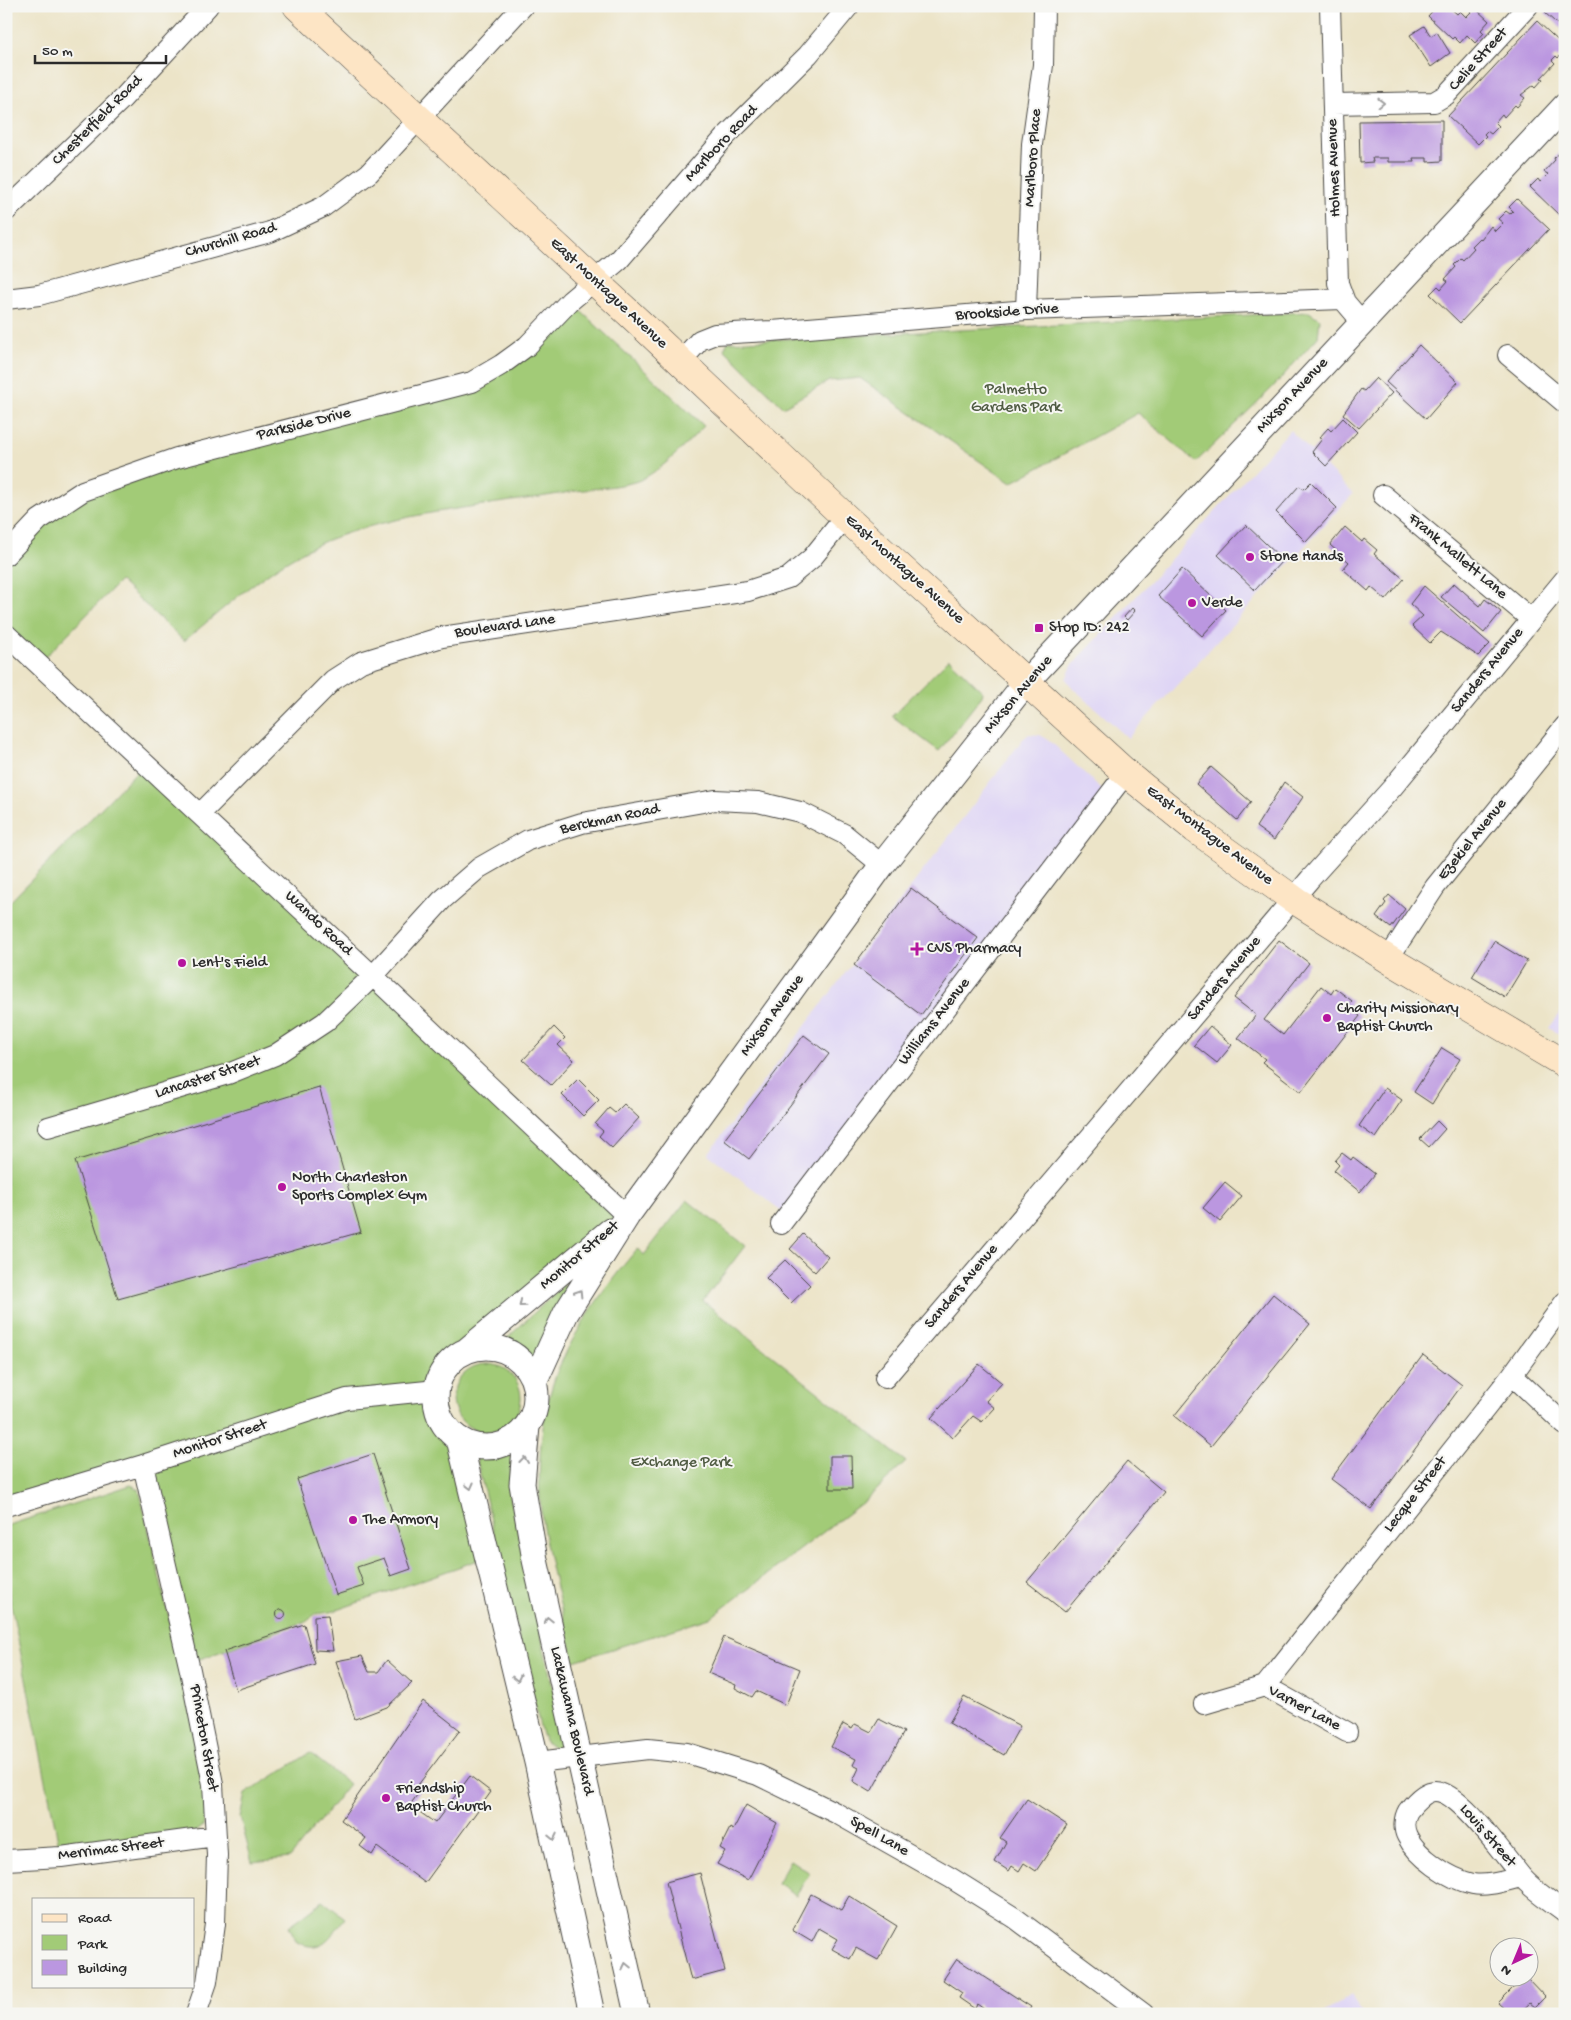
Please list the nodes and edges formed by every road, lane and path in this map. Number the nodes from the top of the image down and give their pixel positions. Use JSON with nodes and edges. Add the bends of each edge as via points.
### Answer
{"nodes":[{"id":1,"x":208,"y":6,"type":"edge"},
{"id":2,"x":297,"y":6,"type":"edge"},
{"id":3,"x":523,"y":6,"type":"edge"},
{"id":4,"x":850,"y":6,"type":"edge"},
{"id":5,"x":1044,"y":6,"type":"edge"},
{"id":6,"x":1330,"y":6,"type":"edge"},
{"id":7,"x":1528,"y":6,"type":"edge"},
{"id":8,"x":1333,"y":104,"type":"junction"},
{"id":9,"x":1565,"y":106,"type":"edge"},
{"id":10,"x":419,"y":120,"type":"junction"},
{"id":11,"x":6,"y":211,"type":"edge"},
{"id":12,"x":594,"y":281,"type":"junction"},
{"id":13,"x":6,"y":299,"type":"edge"},
{"id":14,"x":1343,"y":299,"type":"junction"},
{"id":15,"x":1026,"y":310,"type":"junction"},
{"id":16,"x":1362,"y":322,"type":"junction"},
{"id":17,"x":1508,"y":354,"type":"dead end"},
{"id":18,"x":681,"y":361,"type":"junction"},
{"id":19,"x":1565,"y":404,"type":"edge"},
{"id":20,"x":1383,"y":495,"type":"dead end"},
{"id":21,"x":845,"y":517,"type":"junction"},
{"id":22,"x":6,"y":555,"type":"edge"},
{"id":23,"x":1565,"y":580,"type":"edge"},
{"id":24,"x":1531,"y":619,"type":"junction"},
{"id":25,"x":6,"y":634,"type":"edge"},
{"id":26,"x":1027,"y":681,"type":"junction"},
{"id":27,"x":1565,"y":726,"type":"edge"},
{"id":28,"x":1126,"y":773,"type":"junction"},
{"id":29,"x":200,"y":814,"type":"junction"},
{"id":30,"x":882,"y":865,"type":"junction"},
{"id":31,"x":1294,"y":899,"type":"junction"},
{"id":32,"x":1388,"y":959,"type":"junction"},
{"id":33,"x":374,"y":976,"type":"junction"},
{"id":34,"x":1565,"y":1064,"type":"edge"},
{"id":35,"x":48,"y":1127,"type":"dead end"},
{"id":36,"x":627,"y":1216,"type":"junction"},
{"id":37,"x":781,"y":1224,"type":"dead end"},
{"id":38,"x":1565,"y":1302,"type":"edge"},
{"id":39,"x":463,"y":1353,"type":"junction"},
{"id":40,"x":1512,"y":1375,"type":"junction"},
{"id":41,"x":885,"y":1378,"type":"dead end"},
{"id":42,"x":534,"y":1383,"type":"junction"},
{"id":43,"x":437,"y":1390,"type":"junction"},
{"id":44,"x":1565,"y":1425,"type":"edge"},
{"id":45,"x":527,"y":1426,"type":"junction"},
{"id":46,"x":458,"y":1439,"type":"junction"},
{"id":47,"x":143,"y":1465,"type":"junction"},
{"id":48,"x":6,"y":1506,"type":"edge"},
{"id":49,"x":1265,"y":1686,"type":"junction"},
{"id":50,"x":1204,"y":1704,"type":"dead end"},
{"id":51,"x":1347,"y":1732,"type":"dead end"},
{"id":52,"x":579,"y":1757,"type":"junction"},
{"id":53,"x":537,"y":1762,"type":"junction"},
{"id":54,"x":215,"y":1836,"type":"junction"},
{"id":55,"x":6,"y":1860,"type":"edge"},
{"id":56,"x":1522,"y":1877,"type":"junction"},
{"id":57,"x":1565,"y":1912,"type":"edge"},
{"id":58,"x":196,"y":2014,"type":"edge"},
{"id":59,"x":592,"y":2014,"type":"edge"},
{"id":60,"x":637,"y":2014,"type":"edge"},
{"id":61,"x":1144,"y":2014,"type":"edge"}],
"edges":[{"from":1,"to":11,"type":"street","name":"Chesterfield Road","via":[[123,98]]},
{"from":2,"to":10,"type":"main road","name":"East Montague Avenue"},
{"from":3,"to":10,"type":"street","name":"Churchill Road"},
{"from":4,"to":12,"type":"street","name":"Marlboro Road","via":[[726,137],[619,260]]},
{"from":5,"to":15,"type":"street","name":"Marlboro Place","via":[[1043,65],[1032,144]]},
{"from":6,"to":8,"type":"street","name":"Holmes Avenue"},
{"from":8,"to":7,"type":"street","name":"Celie Street","one_way":true,"via":[[1434,102],[1446,95]]},
{"from":8,"to":14,"type":"street","name":"Holmes Avenue","via":[[1338,283]]},
{"from":9,"to":16,"type":"street","name":"Mixson Avenue"},
{"from":10,"to":12,"type":"main road","name":"East Montague Avenue"},
{"from":10,"to":13,"type":"street","name":"Churchill Road","via":[[369,173],[323,207],[270,232],[39,294]]},
{"from":12,"to":18,"type":"main road","name":"East Montague Avenue"},
{"from":12,"to":22,"type":"street","name":"Parkside Drive","via":[[526,346],[472,382],[177,458],[83,491],[39,520]]},
{"from":14,"to":15,"type":"street","name":"Brookside Drive"},
{"from":14,"to":16,"type":"street","name":"Holmes Avenue"},
{"from":15,"to":18,"type":"street","name":"Brookside Drive","via":[[715,334],[700,340]]},
{"from":16,"to":26,"type":"street","name":"Mixson Avenue"},
{"from":17,"to":19,"type":"street"},
{"from":18,"to":21,"type":"main road","name":"East Montague Avenue"},
{"from":20,"to":24,"type":"street","name":"Frank Mallett Lane"},
{"from":21,"to":26,"type":"main road","name":"East Montague Avenue"},
{"from":21,"to":29,"type":"street","name":"Boulevard Lane","via":[[812,558],[788,578],[748,591],[442,637],[361,662],[333,680]]},
{"from":23,"to":24,"type":"street","name":"Sanders Avenue"},
{"from":24,"to":31,"type":"street","name":"Sanders Avenue","via":[[1392,788]]},
{"from":25,"to":29,"type":"street","name":"Wando Road"},
{"from":26,"to":28,"type":"main road","name":"East Montague Avenue"},
{"from":26,"to":30,"type":"street","name":"Mixson Avenue"},
{"from":27,"to":32,"type":"street","name":"Ezekiel Avenue","via":[[1435,888]]},
{"from":28,"to":31,"type":"main road","name":"East Montague Avenue","via":[[1195,829]]},
{"from":28,"to":37,"type":"street","name":"Williams Avenue"},
{"from":29,"to":33,"type":"street","name":"Wando Road"},
{"from":30,"to":33,"type":"street","name":"Berckman Road","via":[[844,834],[800,812],[758,802],[715,800],[582,822],[528,840],[479,868],[442,900]]},
{"from":30,"to":36,"type":"street","name":"Mixson Avenue"},
{"from":31,"to":32,"type":"main road","name":"East Montague Avenue"},
{"from":31,"to":41,"type":"street","name":"Sanders Avenue"},
{"from":32,"to":34,"type":"main road","name":"East Montague Avenue"},
{"from":33,"to":35,"type":"street","name":"Lancaster Street","via":[[326,1022],[275,1055],[228,1074]]},
{"from":33,"to":36,"type":"street","name":"Wando Road"},
{"from":36,"to":39,"type":"street","name":"Monitor Street","one_way":true},
{"from":42,"to":36,"type":"street","one_way":true,"via":[[566,1313]]},
{"from":38,"to":40,"type":"street","name":"Lecque Street"},
{"from":39,"to":42,"type":"street","via":[[492,1347],[506,1351],[528,1370]]},
{"from":39,"to":43,"type":"street","via":[[450,1362],[441,1375]]},
{"from":40,"to":44,"type":"street"},
{"from":40,"to":49,"type":"street","name":"Lecque Street"},
{"from":42,"to":45,"type":"street","via":[[534,1413]]},
{"from":43,"to":46,"type":"street","via":[[440,1418]]},
{"from":43,"to":47,"type":"street","name":"Monitor Street","via":[[347,1399]]},
{"from":45,"to":46,"type":"street","via":[[503,1445],[488,1448]]},
{"from":52,"to":45,"type":"street","name":"Lackawanna Boulevard","one_way":true,"via":[[535,1560],[522,1484]]},
{"from":46,"to":53,"type":"street","one_way":true},
{"from":47,"to":48,"type":"street","name":"Monitor Street"},
{"from":47,"to":54,"type":"street","name":"Princeton Street","via":[[214,1784]]},
{"from":49,"to":50,"type":"street","name":"Varner Lane"},
{"from":49,"to":51,"type":"street","name":"Varner Lane"},
{"from":52,"to":53,"type":"street","name":"Spell Lane"},
{"from":60,"to":52,"type":"street","name":"Lackawanna Boulevard","one_way":true},
{"from":52,"to":61,"type":"street","name":"Spell Lane","via":[[648,1748],[675,1751],[758,1775],[804,1796],[943,1873],[1015,1918]]},
{"from":53,"to":59,"type":"street","one_way":true},
{"from":54,"to":55,"type":"street","name":"Merrimac Street","via":[[61,1857]]},
{"from":54,"to":58,"type":"street","name":"Princeton Street","via":[[215,1924],[207,1982]]},
{"from":56,"to":56,"type":"street","name":"Louis Street","via":[[1492,1839],[1448,1795],[1435,1791],[1424,1795],[1406,1815],[1404,1830],[1411,1845],[1456,1877],[1473,1884]]},
{"from":56,"to":57,"type":"street","name":"Louis Street"}]}
